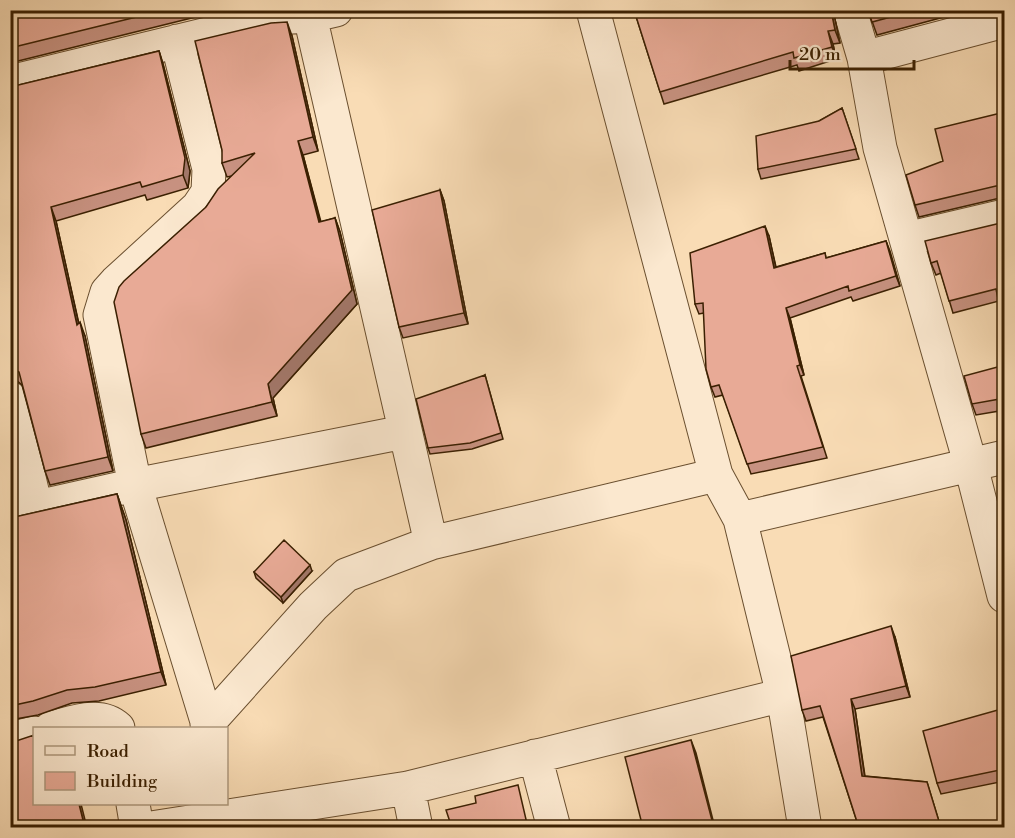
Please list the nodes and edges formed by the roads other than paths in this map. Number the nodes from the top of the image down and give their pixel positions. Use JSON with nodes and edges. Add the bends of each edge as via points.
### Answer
{"nodes":[{"id":1,"x":593,"y":10,"type":"edge"},
{"id":2,"x":850,"y":10,"type":"edge"},
{"id":3,"x":323,"y":13,"type":"edge"},
{"id":4,"x":1005,"y":21,"type":"edge"},
{"id":5,"x":177,"y":41,"type":"junction"},
{"id":6,"x":864,"y":58,"type":"junction"},
{"id":7,"x":10,"y":82,"type":"edge"},
{"id":8,"x":1005,"y":216,"type":"edge"},
{"id":9,"x":906,"y":240,"type":"junction"},
{"id":10,"x":10,"y":398,"type":"edge"},
{"id":11,"x":404,"y":432,"type":"junction"},
{"id":12,"x":1005,"y":458,"type":"edge"},
{"id":13,"x":971,"y":466,"type":"junction"},
{"id":14,"x":716,"y":475,"type":"junction"},
{"id":15,"x":135,"y":485,"type":"junction"},
{"id":16,"x":23,"y":510,"type":"edge"},
{"id":17,"x":740,"y":519,"type":"junction"},
{"id":18,"x":431,"y":543,"type":"junction"},
{"id":19,"x":1005,"y":596,"type":"edge"},
{"id":20,"x":783,"y":695,"type":"junction"},
{"id":21,"x":208,"y":726,"type":"edge"},
{"id":22,"x":60,"y":727,"type":"edge"},
{"id":23,"x":116,"y":727,"type":"edge"},
{"id":24,"x":33,"y":733,"type":"edge"},
{"id":25,"x":10,"y":739,"type":"edge"},
{"id":26,"x":535,"y":756,"type":"junction"},
{"id":27,"x":408,"y":788,"type":"junction"},
{"id":28,"x":230,"y":801,"type":"edge"},
{"id":29,"x":133,"y":805,"type":"edge"},
{"id":30,"x":218,"y":805,"type":"edge"},
{"id":31,"x":137,"y":828,"type":"edge"},
{"id":32,"x":151,"y":828,"type":"edge"},
{"id":33,"x":416,"y":828,"type":"edge"},
{"id":34,"x":554,"y":828,"type":"edge"},
{"id":35,"x":805,"y":828,"type":"edge"}],
"edges":[{"from":1,"to":14,"type":"street"},
{"from":2,"to":6,"type":"street"},
{"from":3,"to":5,"type":"street","via":[[273,18]]},
{"from":3,"to":11,"type":"street"},
{"from":4,"to":6,"type":"street"},
{"from":5,"to":7,"type":"street"},
{"from":5,"to":15,"type":"street","via":[[209,170],[208,192],[198,207],[107,292],[100,315]]},
{"from":6,"to":9,"type":"street","via":[[880,148]]},
{"from":8,"to":9,"type":"street"},
{"from":9,"to":13,"type":"street"},
{"from":10,"to":16,"type":"street"},
{"from":11,"to":15,"type":"street"},
{"from":11,"to":18,"type":"street"},
{"from":12,"to":13,"type":"street"},
{"from":13,"to":17,"type":"street"},
{"from":13,"to":19,"type":"street"},
{"from":14,"to":17,"type":"street"},
{"from":14,"to":18,"type":"street"},
{"from":15,"to":16,"type":"street"},
{"from":15,"to":21,"type":"street"},
{"from":17,"to":20,"type":"street"},
{"from":18,"to":21,"type":"street","via":[[346,575],[313,606]]},
{"from":20,"to":26,"type":"street"},
{"from":20,"to":35,"type":"street"},
{"from":22,"to":23,"type":"street","via":[[95,719],[110,721]]},
{"from":24,"to":25,"type":"street"},
{"from":26,"to":27,"type":"street"},
{"from":26,"to":34,"type":"street"},
{"from":27,"to":28,"type":"street"},
{"from":27,"to":33,"type":"street"},
{"from":29,"to":31,"type":"street"},
{"from":30,"to":32,"type":"street"}]}
